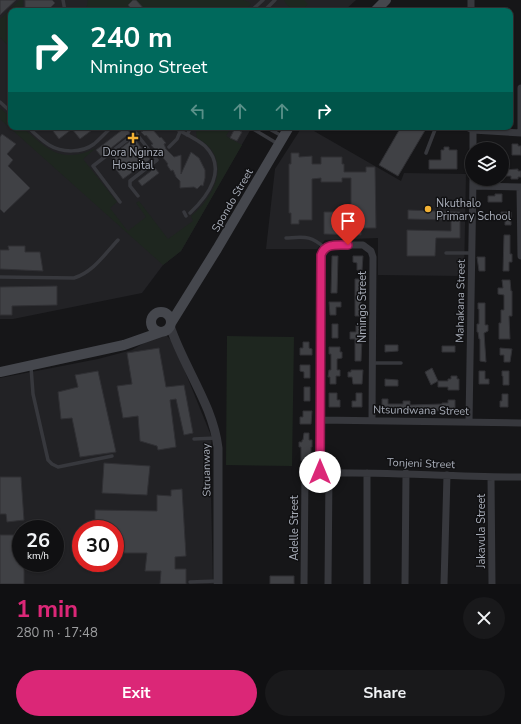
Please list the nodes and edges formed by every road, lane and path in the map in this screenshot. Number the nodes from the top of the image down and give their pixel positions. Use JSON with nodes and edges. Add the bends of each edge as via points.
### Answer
{"nodes":[{"id":1,"x":259,"y":0,"type":"edge"},
{"id":2,"x":263,"y":0,"type":"edge"},
{"id":3,"x":275,"y":0,"type":"edge"},
{"id":4,"x":386,"y":0,"type":"edge"},
{"id":5,"x":256,"y":7,"type":"joint"},
{"id":6,"x":267,"y":8,"type":"edge"},
{"id":7,"x":378,"y":8,"type":"edge"},
{"id":8,"x":521,"y":88,"type":"edge"},
{"id":9,"x":0,"y":102,"type":"edge"},
{"id":10,"x":8,"y":109,"type":"edge"},
{"id":11,"x":31,"y":130,"type":"edge"},
{"id":12,"x":109,"y":130,"type":"edge"},
{"id":13,"x":135,"y":130,"type":"edge"},
{"id":14,"x":190,"y":130,"type":"edge"},
{"id":15,"x":257,"y":130,"type":"edge"},
{"id":16,"x":269,"y":130,"type":"edge"},
{"id":17,"x":287,"y":130,"type":"edge"},
{"id":18,"x":435,"y":130,"type":"edge"},
{"id":19,"x":470,"y":130,"type":"edge"},
{"id":20,"x":483,"y":130,"type":"edge"},
{"id":21,"x":180,"y":131,"type":"joint"},
{"id":22,"x":136,"y":133,"type":"junction"},
{"id":23,"x":521,"y":133,"type":"edge"},
{"id":24,"x":187,"y":135,"type":"junction"},
{"id":25,"x":281,"y":141,"type":"junction"},
{"id":26,"x":472,"y":142,"type":"edge"},
{"id":27,"x":169,"y":147,"type":"dead end"},
{"id":28,"x":426,"y":153,"type":"dead end"},
{"id":29,"x":473,"y":186,"type":"edge"},
{"id":30,"x":509,"y":186,"type":"edge"},
{"id":31,"x":521,"y":187,"type":"edge"},
{"id":32,"x":138,"y":196,"type":"dead end"},
{"id":33,"x":120,"y":202,"type":"dead end"},
{"id":34,"x":187,"y":214,"type":"dead end"},
{"id":35,"x":286,"y":238,"type":"dead end"},
{"id":36,"x":118,"y":240,"type":"dead end"},
{"id":37,"x":325,"y":248,"type":"junction"},
{"id":38,"x":446,"y":253,"type":"dead end"},
{"id":39,"x":471,"y":253,"type":"junction"},
{"id":40,"x":521,"y":256,"type":"edge"},
{"id":41,"x":0,"y":277,"type":"edge"},
{"id":42,"x":195,"y":285,"type":"junction"},
{"id":43,"x":164,"y":313,"type":"junction"},
{"id":44,"x":152,"y":324,"type":"junction"},
{"id":45,"x":167,"y":328,"type":"junction"},
{"id":46,"x":112,"y":348,"type":"junction"},
{"id":47,"x":372,"y":363,"type":"junction"},
{"id":48,"x":401,"y":363,"type":"dead end"},
{"id":49,"x":31,"y":366,"type":"junction"},
{"id":50,"x":0,"y":372,"type":"edge"},
{"id":51,"x":320,"y":420,"type":"junction"},
{"id":52,"x":372,"y":420,"type":"junction"},
{"id":53,"x":470,"y":422,"type":"junction"},
{"id":54,"x":521,"y":423,"type":"edge"},
{"id":55,"x":217,"y":438,"type":"junction"},
{"id":56,"x":194,"y":439,"type":"dead end"},
{"id":57,"x":112,"y":456,"type":"dead end"},
{"id":58,"x":320,"y":472,"type":"junction"},
{"id":59,"x":305,"y":473,"type":"joint"},
{"id":60,"x":329,"y":473,"type":"junction"},
{"id":61,"x":367,"y":473,"type":"junction"},
{"id":62,"x":406,"y":473,"type":"junction"},
{"id":63,"x":447,"y":475,"type":"junction"},
{"id":64,"x":492,"y":477,"type":"junction"},
{"id":65,"x":521,"y":477,"type":"edge"},
{"id":66,"x":190,"y":582,"type":"dead end"},
{"id":67,"x":218,"y":583,"type":"edge"},
{"id":68,"x":304,"y":584,"type":"edge"},
{"id":69,"x":328,"y":584,"type":"edge"},
{"id":70,"x":367,"y":584,"type":"edge"},
{"id":71,"x":406,"y":584,"type":"edge"},
{"id":72,"x":444,"y":584,"type":"edge"},
{"id":73,"x":492,"y":584,"type":"edge"}],
"edges":[{"from":1,"to":5,"type":"lane"},
{"from":2,"to":5,"type":"lane"},
{"from":3,"to":6,"type":"lane"},
{"from":4,"to":7,"type":"main road"},
{"from":8,"to":23,"type":"street"},
{"from":9,"to":10,"type":"lane"},
{"from":11,"to":12,"type":"lane","via":[[50,146],[61,150],[77,150],[93,144]]},
{"from":13,"to":22,"type":"lane"},
{"from":14,"to":24,"type":"lane"},
{"from":15,"to":25,"type":"lane"},
{"from":16,"to":25,"type":"lane"},
{"from":17,"to":25,"type":"main road","name":"Spondo Street"},
{"from":18,"to":28,"type":"lane"},
{"from":19,"to":26,"type":"street"},
{"from":20,"to":23,"type":"street"},
{"from":21,"to":24,"type":"lane"},
{"from":21,"to":27,"type":"lane","via":[[177,139]]},
{"from":22,"to":32,"type":"lane","via":[[157,160],[130,181],[130,186]]},
{"from":22,"to":33,"type":"lane","via":[[93,166]]},
{"from":24,"to":34,"type":"lane","via":[[207,149],[214,162],[215,172],[211,188]]},
{"from":25,"to":42,"type":"main road","name":"Spondo Street"},
{"from":29,"to":39,"type":"street","name":"Mahakana Street"},
{"from":30,"to":31,"type":"street"},
{"from":31,"to":40,"type":"street"},
{"from":35,"to":37,"type":"lane","via":[[306,237]]},
{"from":36,"to":41,"type":"lane","via":[[84,275],[74,278]]},
{"from":37,"to":47,"type":"street","name":"Nmingo Street","via":[[332,245],[363,246],[371,251]]},
{"from":37,"to":51,"type":"street","via":[[321,255]]},
{"from":38,"to":39,"type":"lane"},
{"from":39,"to":53,"type":"street","name":"Mahakana Street"},
{"from":42,"to":43,"type":"main road","name":"Spondo Street"},
{"from":42,"to":45,"type":"main road","name":"Spondo Street"},
{"from":43,"to":44,"type":"main road","via":[[154,316]]},
{"from":43,"to":45,"type":"main road","via":[[169,316]]},
{"from":44,"to":45,"type":"main road","via":[[154,329]]},
{"from":44,"to":46,"type":"main road","via":[[144,332]]},
{"from":45,"to":46,"type":"main road"},
{"from":45,"to":55,"type":"street","name":"Struanway","via":[[213,423]]},
{"from":46,"to":49,"type":"main road"},
{"from":47,"to":48,"type":"lane"},
{"from":47,"to":52,"type":"street","name":"Nmingo Street"},
{"from":49,"to":50,"type":"main road"},
{"from":49,"to":57,"type":"lane","via":[[33,394],[48,460],[58,466]]},
{"from":51,"to":52,"type":"street","name":"Ntsundwana Street"},
{"from":51,"to":58,"type":"street"},
{"from":52,"to":53,"type":"street","name":"Ntsundwana Street"},
{"from":53,"to":54,"type":"street","name":"Ntsundwana Street"},
{"from":55,"to":56,"type":"lane"},
{"from":55,"to":67,"type":"street","name":"Struanway"},
{"from":58,"to":59,"type":"street","name":"Tonjeni Street"},
{"from":58,"to":60,"type":"street","name":"Tonjeni Street"},
{"from":59,"to":68,"type":"street","name":"Adelle Street"},
{"from":60,"to":61,"type":"street","name":"Tonjeni Street"},
{"from":60,"to":69,"type":"street"},
{"from":61,"to":62,"type":"street","name":"Tonjeni Street"},
{"from":61,"to":70,"type":"street"},
{"from":62,"to":63,"type":"street","name":"Tonjeni Street"},
{"from":62,"to":71,"type":"street"},
{"from":63,"to":64,"type":"street","name":"Tonjeni Street"},
{"from":63,"to":72,"type":"street"},
{"from":64,"to":65,"type":"street","name":"Tonjeni Street"},
{"from":64,"to":73,"type":"street","name":"Jakavula Street"},
{"from":66,"to":67,"type":"lane"}]}
